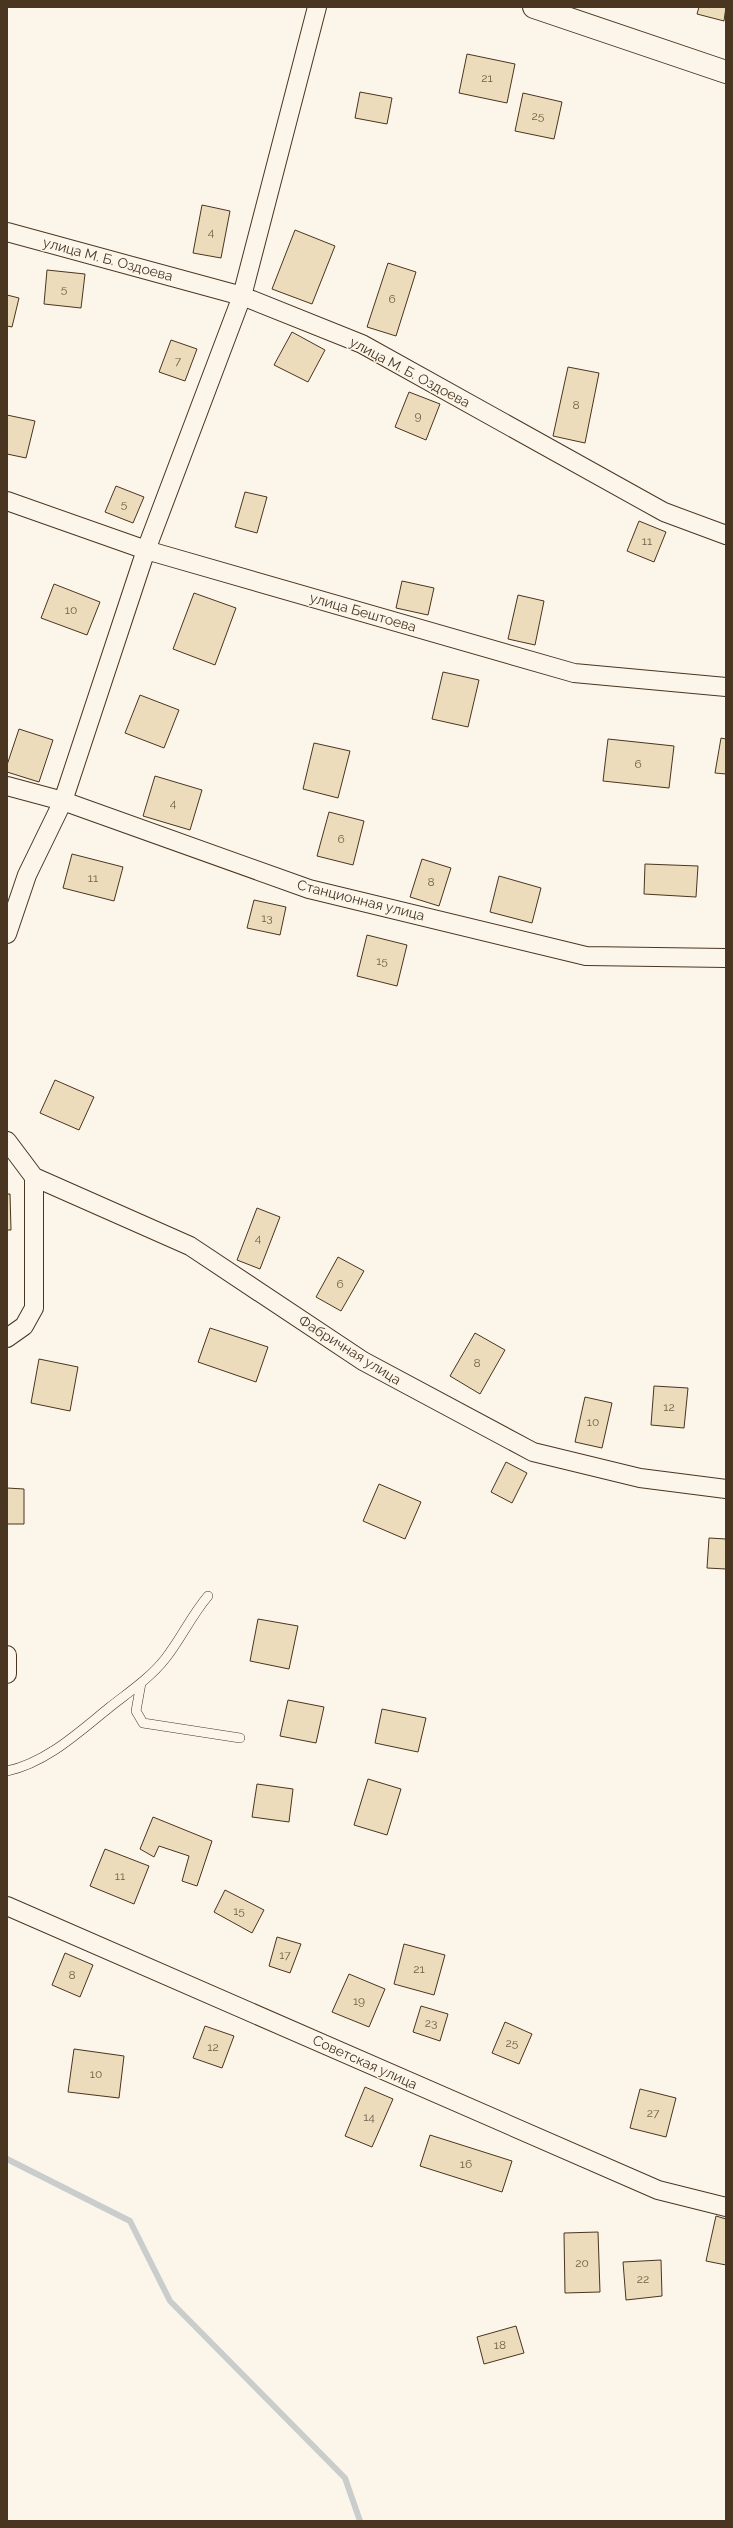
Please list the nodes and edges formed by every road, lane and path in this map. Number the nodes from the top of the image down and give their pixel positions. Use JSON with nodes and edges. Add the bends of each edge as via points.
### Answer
{"nodes":[{"id":1,"x":317,"y":7,"type":"edge"},
{"id":2,"x":534,"y":7,"type":"edge"},
{"id":3,"x":726,"y":72,"type":"edge"},
{"id":4,"x":7,"y":232,"type":"edge"},
{"id":5,"x":242,"y":296,"type":"junction"},
{"id":6,"x":7,"y":501,"type":"edge"},
{"id":7,"x":726,"y":535,"type":"edge"},
{"id":8,"x":146,"y":550,"type":"junction"},
{"id":9,"x":726,"y":687,"type":"edge"},
{"id":10,"x":7,"y":786,"type":"edge"},
{"id":11,"x":63,"y":801,"type":"junction"},
{"id":12,"x":7,"y":934,"type":"edge"},
{"id":13,"x":726,"y":958,"type":"edge"},
{"id":14,"x":7,"y":1141,"type":"edge"},
{"id":15,"x":34,"y":1177,"type":"junction"},
{"id":16,"x":7,"y":1338,"type":"edge"},
{"id":17,"x":726,"y":1489,"type":"edge"},
{"id":18,"x":208,"y":1596,"type":"dead end"},
{"id":19,"x":7,"y":1655,"type":"edge"},
{"id":20,"x":7,"y":1674,"type":"edge"},
{"id":21,"x":141,"y":1683,"type":"junction"},
{"id":22,"x":240,"y":1738,"type":"dead end"},
{"id":23,"x":7,"y":1771,"type":"edge"},
{"id":24,"x":7,"y":1906,"type":"edge"},
{"id":25,"x":726,"y":2207,"type":"edge"}],
"edges":[{"from":1,"to":5,"type":"street"},
{"from":2,"to":3,"type":"main road"},
{"from":4,"to":5,"type":"street","name":"улица М. Б. Оздоева"},
{"from":5,"to":7,"type":"street","name":"улица М. Б. Оздоева","via":[[362,344],[664,512]]},
{"from":5,"to":8,"type":"street"},
{"from":6,"to":8,"type":"street","name":"улица Бештоева"},
{"from":8,"to":9,"type":"street","name":"улица Бештоева","via":[[574,673]]},
{"from":8,"to":11,"type":"street"},
{"from":10,"to":11,"type":"street","name":"Станционная улица"},
{"from":11,"to":12,"type":"street","via":[[27,875]]},
{"from":11,"to":13,"type":"street","name":"Станционная улица","via":[[309,889],[578,954],[686,959]]},
{"from":14,"to":15,"type":"street","name":"Фабричная улица"},
{"from":15,"to":16,"type":"street","via":[[34,1308],[24,1326]]},
{"from":15,"to":17,"type":"street","name":"Фабричная улица","via":[[190,1246],[363,1361],[533,1452],[640,1478]]},
{"from":18,"to":21,"type":"lane","via":[[192,1616],[184,1635],[174,1649]]},
{"from":19,"to":20,"type":"street"},
{"from":21,"to":22,"type":"lane","via":[[136,1711],[138,1718],[143,1722]]},
{"from":21,"to":23,"type":"lane","via":[[60,1746],[27,1765]]},
{"from":24,"to":25,"type":"street","name":"Советская улица","via":[[658,2190]]}]}
